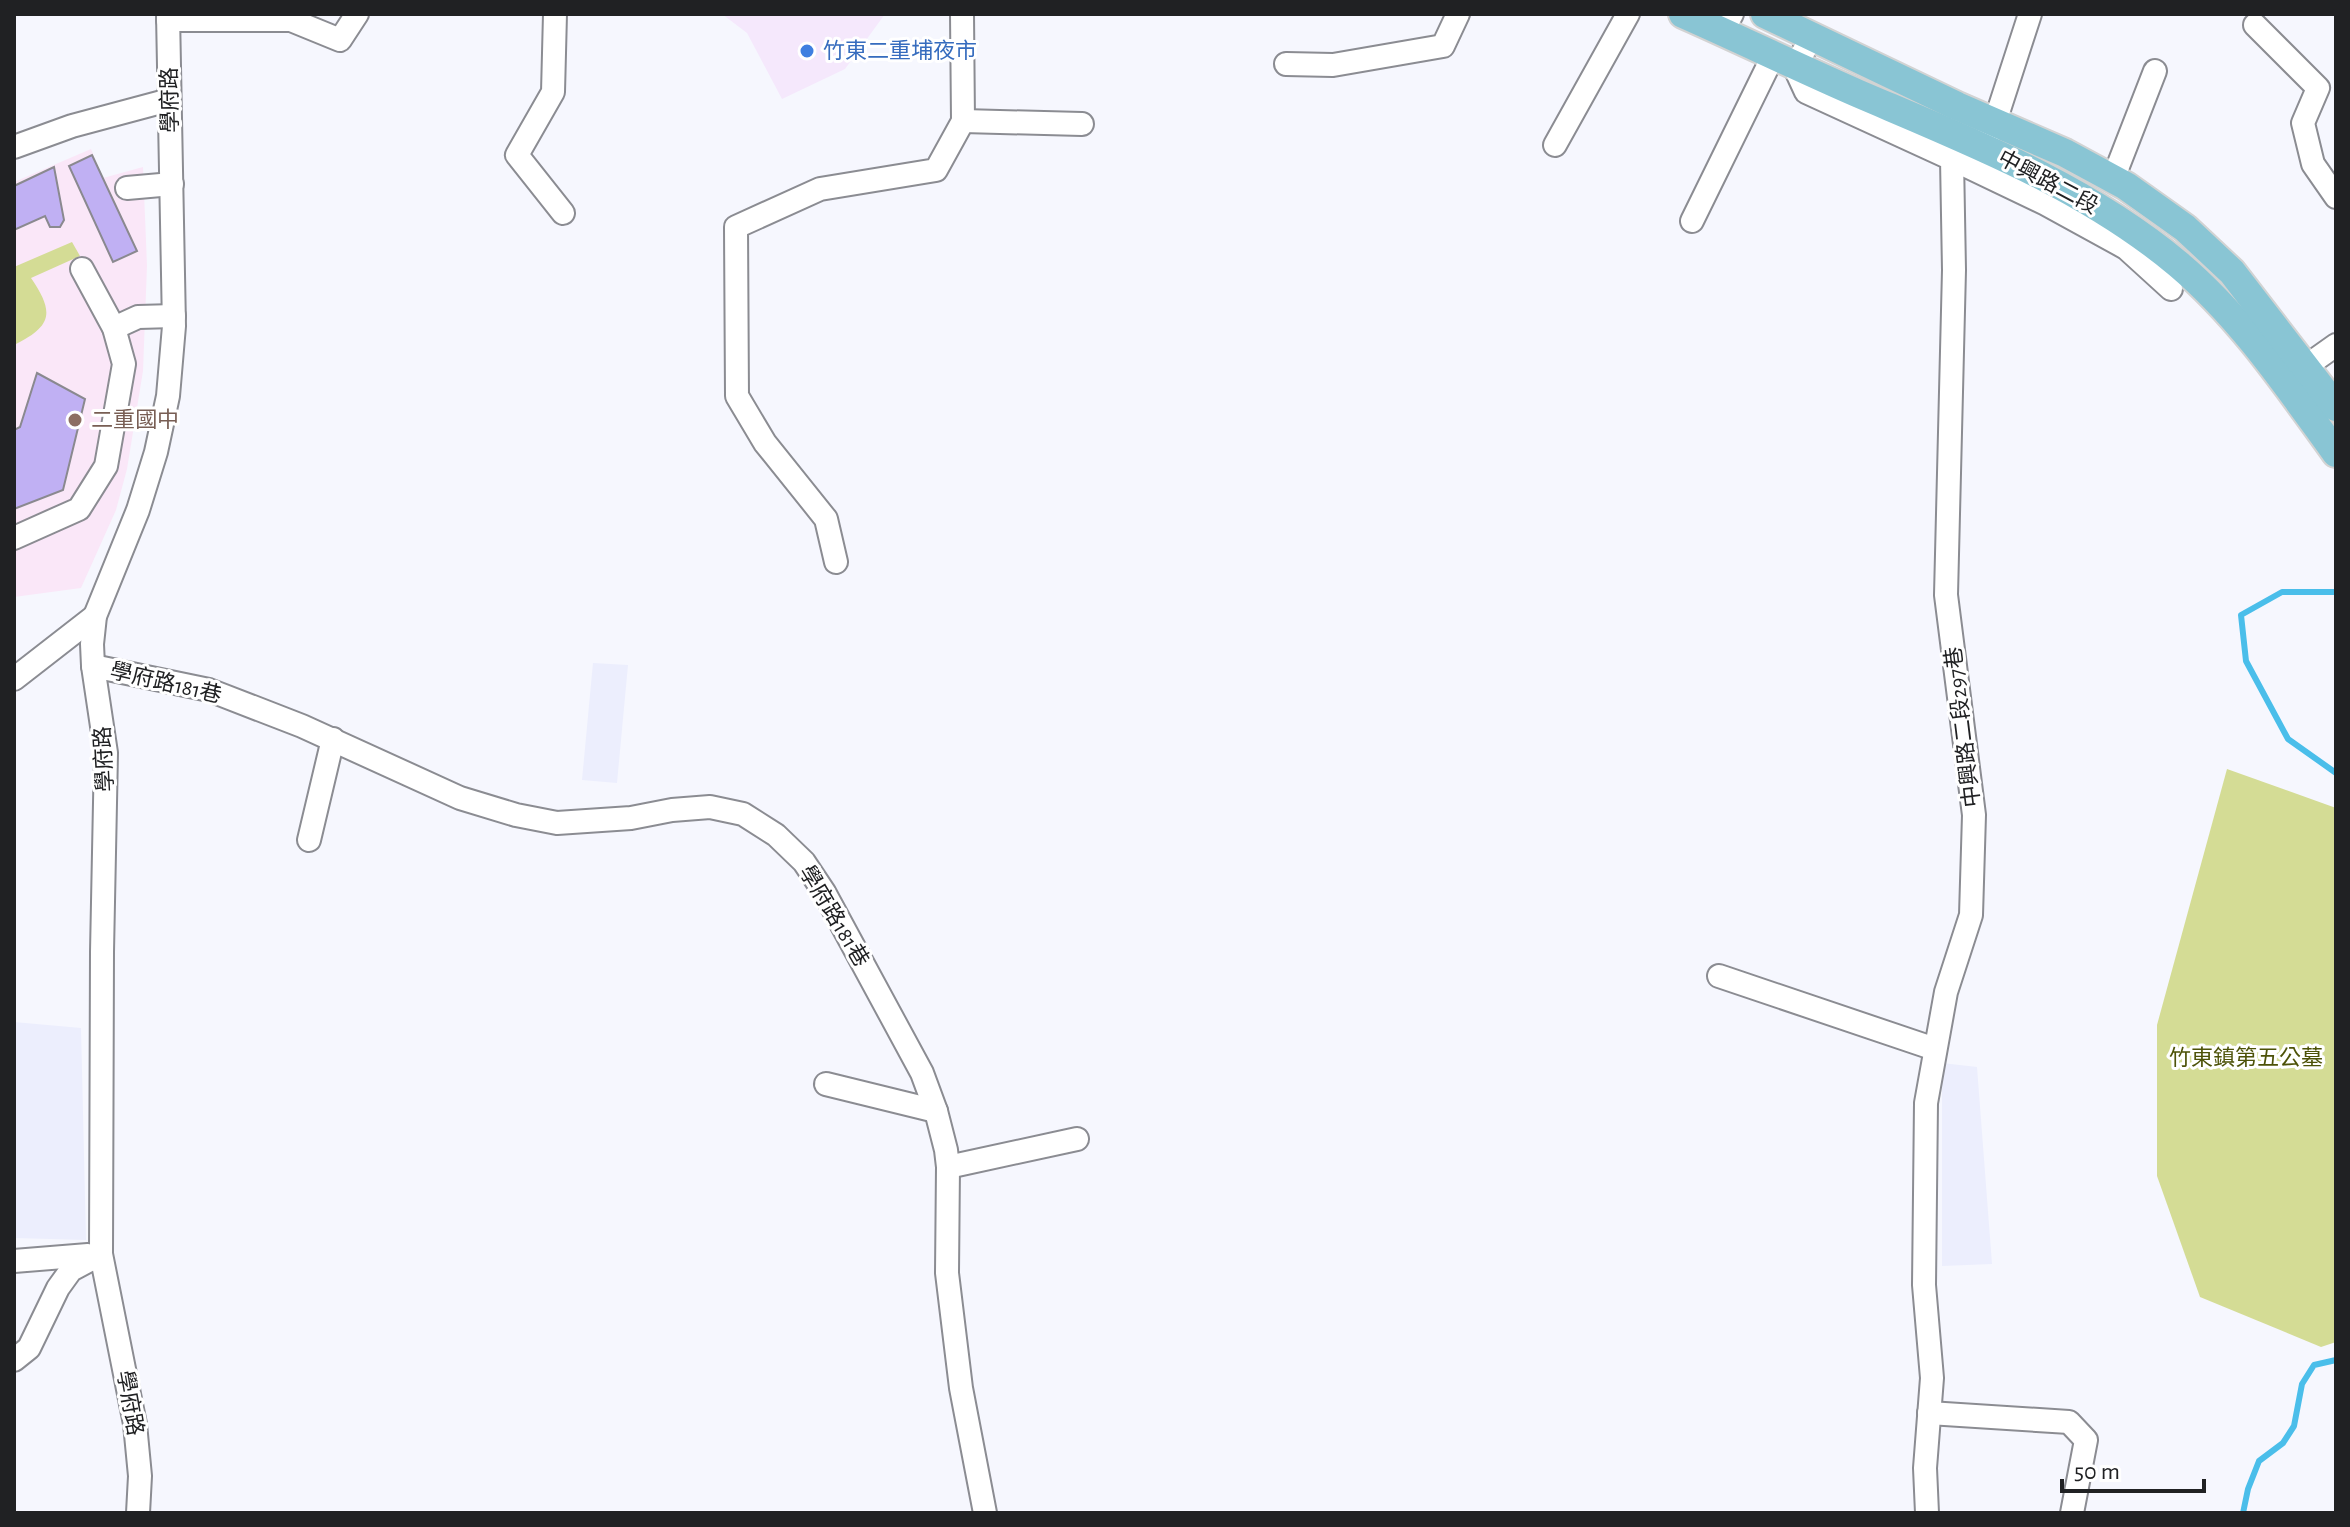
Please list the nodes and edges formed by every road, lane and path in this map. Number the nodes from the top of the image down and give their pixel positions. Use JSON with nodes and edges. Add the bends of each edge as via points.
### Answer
{"nodes":[{"id":1,"x":357,"y":14,"type":"edge"},
{"id":2,"x":555,"y":14,"type":"edge"},
{"id":3,"x":962,"y":14,"type":"edge"},
{"id":4,"x":1458,"y":14,"type":"edge"},
{"id":5,"x":1628,"y":14,"type":"edge"},
{"id":6,"x":1683,"y":14,"type":"edge"},
{"id":7,"x":1765,"y":14,"type":"edge"},
{"id":8,"x":2030,"y":14,"type":"edge"},
{"id":9,"x":168,"y":17,"type":"edge"},
{"id":10,"x":1727,"y":23,"type":"edge"},
{"id":11,"x":2255,"y":25,"type":"dead end"},
{"id":12,"x":1813,"y":37,"type":"junction"},
{"id":13,"x":1784,"y":61,"type":"junction"},
{"id":14,"x":1286,"y":64,"type":"dead end"},
{"id":15,"x":2155,"y":71,"type":"dead end"},
{"id":16,"x":169,"y":100,"type":"junction"},
{"id":17,"x":963,"y":121,"type":"junction"},
{"id":18,"x":1995,"y":122,"type":"junction"},
{"id":19,"x":1082,"y":124,"type":"dead end"},
{"id":20,"x":1555,"y":145,"type":"dead end"},
{"id":21,"x":14,"y":147,"type":"edge"},
{"id":22,"x":1981,"y":147,"type":"junction"},
{"id":23,"x":1952,"y":159,"type":"junction"},
{"id":24,"x":2113,"y":179,"type":"junction"},
{"id":25,"x":172,"y":184,"type":"junction"},
{"id":26,"x":127,"y":188,"type":"dead end"},
{"id":27,"x":2336,"y":197,"type":"edge"},
{"id":28,"x":563,"y":213,"type":"dead end"},
{"id":29,"x":1692,"y":221,"type":"dead end"},
{"id":30,"x":82,"y":269,"type":"dead end"},
{"id":31,"x":2171,"y":289,"type":"dead end"},
{"id":32,"x":174,"y":316,"type":"junction"},
{"id":33,"x":114,"y":328,"type":"junction"},
{"id":34,"x":2336,"y":345,"type":"edge"},
{"id":35,"x":2292,"y":371,"type":"junction"},
{"id":36,"x":2336,"y":407,"type":"edge"},
{"id":37,"x":2336,"y":453,"type":"edge"},
{"id":38,"x":14,"y":538,"type":"edge"},
{"id":39,"x":836,"y":562,"type":"dead end"},
{"id":40,"x":95,"y":616,"type":"junction"},
{"id":41,"x":93,"y":666,"type":"junction"},
{"id":42,"x":14,"y":679,"type":"edge"},
{"id":43,"x":333,"y":739,"type":"junction"},
{"id":44,"x":309,"y":840,"type":"dead end"},
{"id":45,"x":1719,"y":976,"type":"dead end"},
{"id":46,"x":1935,"y":1049,"type":"junction"},
{"id":47,"x":826,"y":1084,"type":"dead end"},
{"id":48,"x":936,"y":1111,"type":"junction"},
{"id":49,"x":1077,"y":1139,"type":"dead end"},
{"id":50,"x":948,"y":1167,"type":"junction"},
{"id":51,"x":101,"y":1254,"type":"junction"},
{"id":52,"x":14,"y":1261,"type":"edge"},
{"id":53,"x":14,"y":1360,"type":"edge"},
{"id":54,"x":1929,"y":1413,"type":"junction"},
{"id":55,"x":138,"y":1513,"type":"edge"},
{"id":56,"x":985,"y":1513,"type":"edge"},
{"id":57,"x":1927,"y":1513,"type":"edge"},
{"id":58,"x":2072,"y":1513,"type":"edge"}],
"edges":[{"from":1,"to":9,"type":"street","via":[[340,40],[291,20]]},
{"from":2,"to":28,"type":"street","via":[[553,92],[517,155]]},
{"from":3,"to":17,"type":"street"},
{"from":4,"to":14,"type":"street","via":[[1443,46],[1333,65]]},
{"from":5,"to":20,"type":"street"},
{"from":6,"to":10,"type":"main road","name":"中興路二段"},
{"from":7,"to":12,"type":"main road","name":"中興路二段"},
{"from":8,"to":18,"type":"street"},
{"from":9,"to":16,"type":"street","name":"學府路"},
{"from":10,"to":13,"type":"main road","name":"中興路二段"},
{"from":11,"to":27,"type":"street","via":[[2318,88],[2303,123],[2313,164]]},
{"from":12,"to":13,"type":"street"},
{"from":12,"to":18,"type":"main road","name":"中興路二段"},
{"from":13,"to":22,"type":"main road","name":"中興路二段"},
{"from":13,"to":23,"type":"street","via":[[1806,92]]},
{"from":13,"to":29,"type":"street"},
{"from":15,"to":24,"type":"street"},
{"from":16,"to":21,"type":"street"},
{"from":16,"to":25,"type":"street","name":"學府路"},
{"from":17,"to":19,"type":"street"},
{"from":17,"to":39,"type":"street","via":[[936,170],[820,189],[736,227],[737,396],[765,443],[826,519]]},
{"from":18,"to":22,"type":"street"},
{"from":18,"to":24,"type":"main road","name":"中興路二段"},
{"from":22,"to":35,"type":"main road","name":"中興路二段","via":[[2120,221],[2177,263]]},
{"from":23,"to":31,"type":"street","via":[[2126,248]]},
{"from":23,"to":46,"type":"street","name":"中興路二段297巷","via":[[1946,595],[1974,815],[1971,915],[1946,992]]},
{"from":24,"to":35,"type":"main road","name":"中興路二段","via":[[2185,228],[2232,272]]},
{"from":25,"to":26,"type":"street"},
{"from":25,"to":32,"type":"street","name":"學府路"},
{"from":30,"to":33,"type":"street"},
{"from":32,"to":33,"type":"street","via":[[138,317]]},
{"from":32,"to":40,"type":"street","name":"學府路","via":[[168,396],[156,452]]},
{"from":33,"to":38,"type":"street","via":[[124,364],[106,466],[79,509]]},
{"from":34,"to":35,"type":"street"},
{"from":35,"to":36,"type":"main road","name":"中興路二段"},
{"from":35,"to":37,"type":"main road","name":"中興路二段"},
{"from":40,"to":41,"type":"street","name":"學府路"},
{"from":40,"to":42,"type":"street"},
{"from":41,"to":43,"type":"street","name":"學府路181巷","via":[[209,690]]},
{"from":41,"to":51,"type":"street","name":"學府路","via":[[106,765]]},
{"from":43,"to":44,"type":"street"},
{"from":43,"to":48,"type":"street","name":"學府路181巷","via":[[460,798],[557,823],[710,807],[743,814],[776,835],[804,862],[824,892],[922,1073]]},
{"from":45,"to":46,"type":"street"},
{"from":46,"to":54,"type":"street","name":"中興路二段297巷","via":[[1926,1103]]},
{"from":47,"to":48,"type":"street"},
{"from":48,"to":50,"type":"street","name":"學府路181巷"},
{"from":49,"to":50,"type":"street"},
{"from":50,"to":56,"type":"street","name":"學府路181巷","via":[[947,1273],[961,1388]]},
{"from":51,"to":52,"type":"street"},
{"from":51,"to":53,"type":"street","via":[[71,1270],[29,1348]]},
{"from":51,"to":55,"type":"street","name":"學府路","via":[[135,1424]]},
{"from":54,"to":57,"type":"street","name":"中興路二段297巷"},
{"from":54,"to":58,"type":"street","via":[[2069,1422],[2086,1440]]}]}
